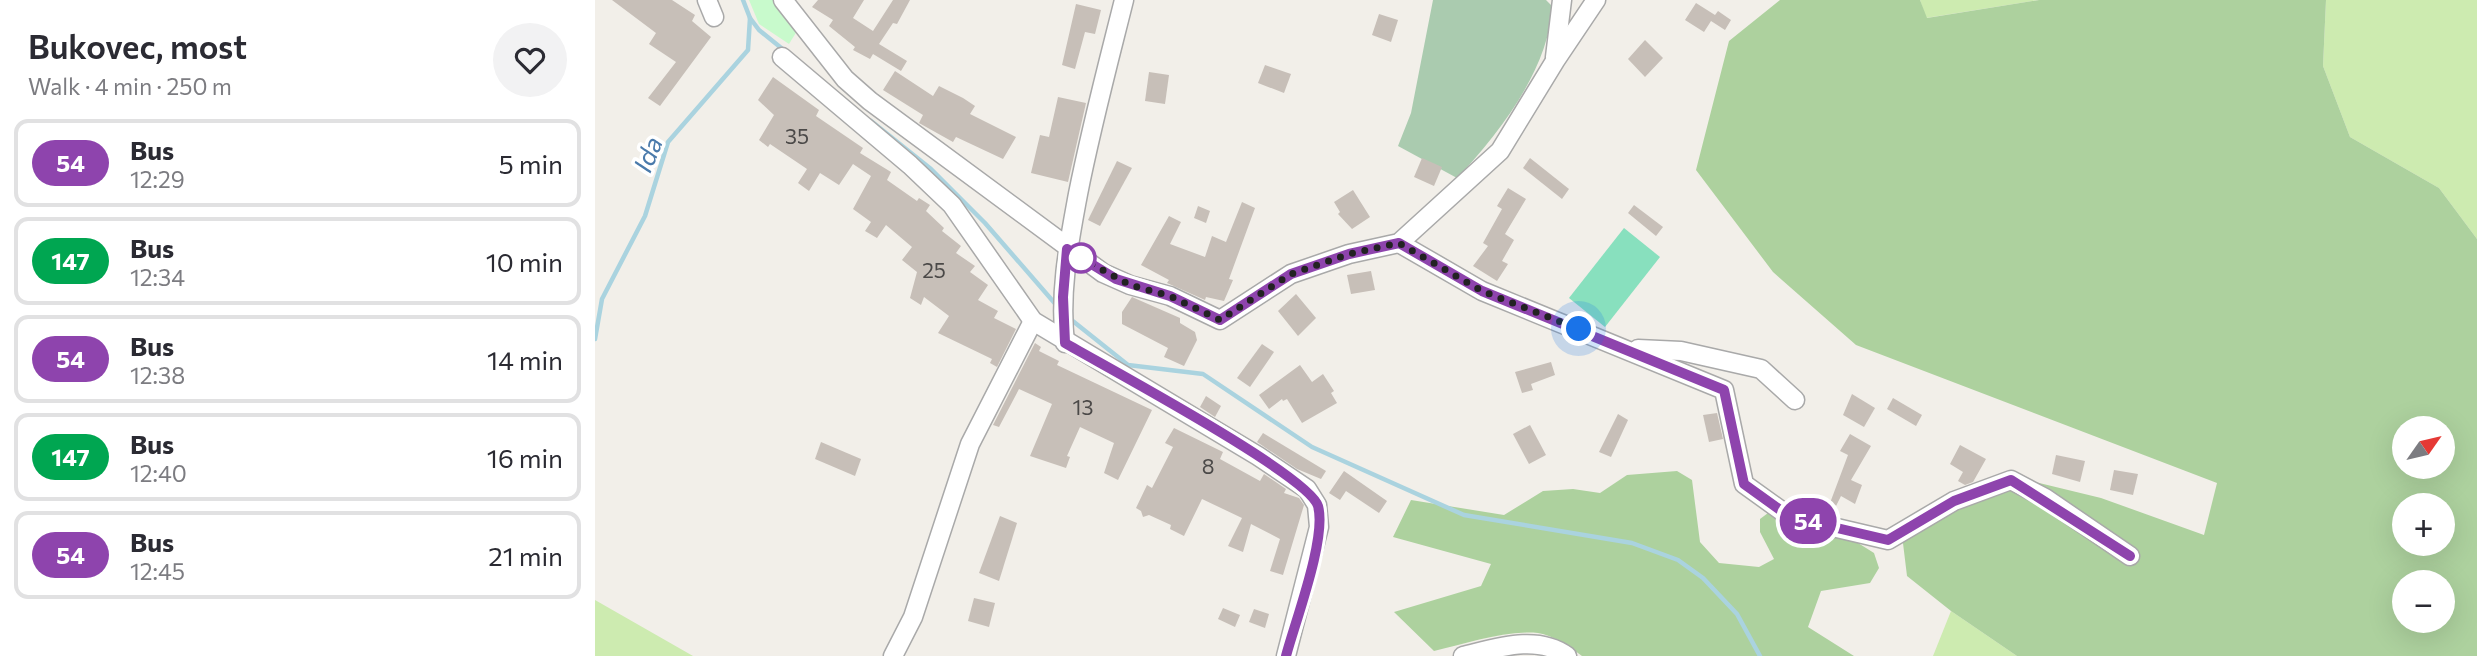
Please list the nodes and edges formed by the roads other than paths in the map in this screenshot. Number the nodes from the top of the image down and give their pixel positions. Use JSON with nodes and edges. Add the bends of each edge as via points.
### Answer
{"nodes":[{"id":1,"x":707,"y":0,"type":"edge"},
{"id":2,"x":783,"y":0,"type":"edge"},
{"id":3,"x":1124,"y":0,"type":"edge"},
{"id":4,"x":1562,"y":0,"type":"edge"},
{"id":5,"x":1596,"y":0,"type":"edge"},
{"id":6,"x":714,"y":17,"type":"dead end"},
{"id":7,"x":782,"y":57,"type":"dead end"},
{"id":8,"x":1555,"y":61,"type":"junction"},
{"id":9,"x":863,"y":111,"type":"junction"},
{"id":10,"x":1399,"y":243,"type":"junction"},
{"id":11,"x":1067,"y":249,"type":"junction"},
{"id":12,"x":1033,"y":321,"type":"junction"},
{"id":13,"x":1064,"y":334,"type":"junction"},
{"id":14,"x":1628,"y":349,"type":"junction"},
{"id":15,"x":1795,"y":400,"type":"dead end"},
{"id":16,"x":2130,"y":556,"type":"dead end"},
{"id":17,"x":893,"y":656,"type":"edge"},
{"id":18,"x":1286,"y":656,"type":"edge"},
{"id":19,"x":1463,"y":656,"type":"edge"},
{"id":20,"x":1567,"y":656,"type":"edge"}],
"edges":[{"from":1,"to":6,"type":"street"},
{"from":2,"to":9,"type":"street"},
{"from":3,"to":11,"type":"street","via":[[1090,132]]},
{"from":4,"to":8,"type":"street"},
{"from":5,"to":8,"type":"street"},
{"from":7,"to":9,"type":"street"},
{"from":8,"to":10,"type":"street","via":[[1500,151]]},
{"from":9,"to":11,"type":"street"},
{"from":9,"to":12,"type":"street","via":[[952,205]]},
{"from":10,"to":11,"type":"street","via":[[1291,274],[1220,320],[1170,296],[1112,277]]},
{"from":10,"to":14,"type":"street","via":[[1482,291]]},
{"from":11,"to":13,"type":"street"},
{"from":12,"to":13,"type":"street"},
{"from":12,"to":17,"type":"street","via":[[970,444],[912,617]]},
{"from":13,"to":18,"type":"street","via":[[1307,489],[1318,505],[1319,527]]},
{"from":14,"to":15,"type":"street","via":[[1681,351],[1761,369]]},
{"from":14,"to":16,"type":"street","via":[[1724,390],[1744,484],[1790,517],[1888,540],[1954,501],[2011,480]]},
{"from":19,"to":20,"type":"street","via":[[1518,644],[1543,645]]}]}
